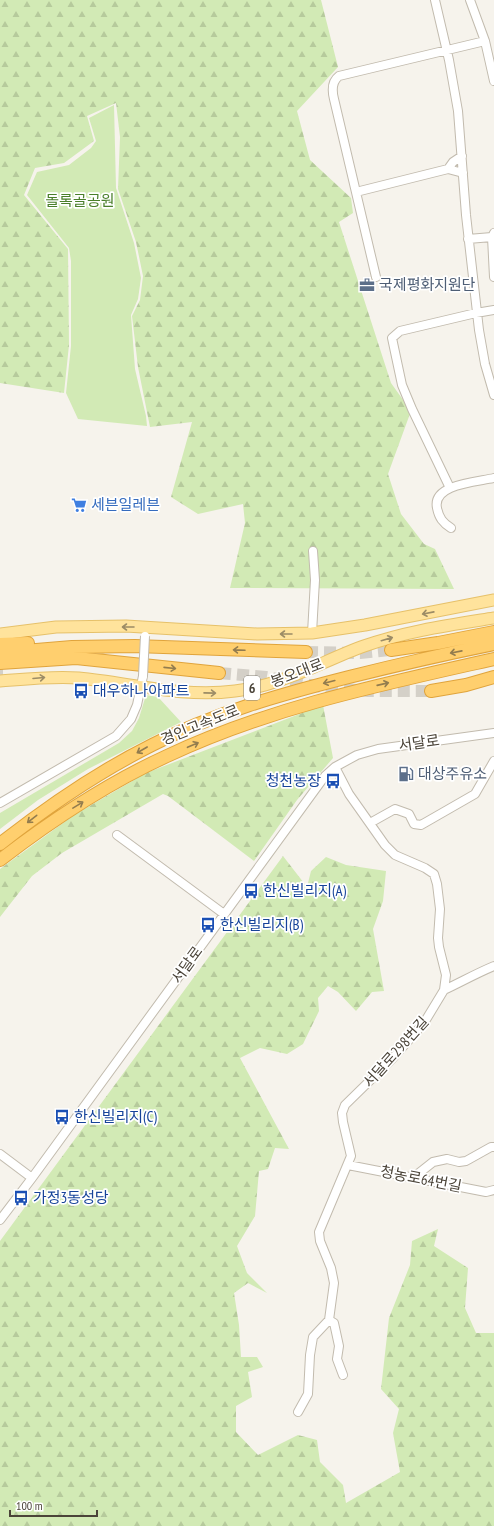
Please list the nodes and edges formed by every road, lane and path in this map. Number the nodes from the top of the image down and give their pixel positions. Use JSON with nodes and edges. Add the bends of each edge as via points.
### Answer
{"nodes":[{"id":1,"x":435,"y":0,"type":"edge"},
{"id":2,"x":470,"y":0,"type":"edge"},
{"id":3,"x":485,"y":41,"type":"junction"},
{"id":4,"x":447,"y":50,"type":"junction"},
{"id":5,"x":494,"y":80,"type":"edge"},
{"id":6,"x":462,"y":156,"type":"junction"},
{"id":7,"x":448,"y":169,"type":"junction"},
{"id":8,"x":463,"y":173,"type":"junction"},
{"id":9,"x":356,"y":192,"type":"junction"},
{"id":10,"x":493,"y":235,"type":"edge"},
{"id":11,"x":468,"y":239,"type":"junction"},
{"id":12,"x":376,"y":276,"type":"dead end"},
{"id":13,"x":494,"y":277,"type":"edge"},
{"id":14,"x":494,"y":310,"type":"edge"},
{"id":15,"x":476,"y":313,"type":"junction"},
{"id":16,"x":494,"y":395,"type":"edge"},
{"id":17,"x":494,"y":478,"type":"edge"},
{"id":18,"x":450,"y":488,"type":"junction"},
{"id":19,"x":451,"y":528,"type":"dead end"},
{"id":20,"x":313,"y":551,"type":"dead end"},
{"id":21,"x":494,"y":600,"type":"edge"},
{"id":22,"x":494,"y":618,"type":"edge"},
{"id":23,"x":145,"y":631,"type":"junction"},
{"id":24,"x":494,"y":632,"type":"edge"},
{"id":25,"x":0,"y":634,"type":"edge"},
{"id":26,"x":312,"y":634,"type":"junction"},
{"id":27,"x":0,"y":644,"type":"edge"},
{"id":28,"x":494,"y":644,"type":"edge"},
{"id":29,"x":210,"y":649,"type":"junction"},
{"id":30,"x":391,"y":650,"type":"tunnel mouth"},
{"id":31,"x":306,"y":652,"type":"tunnel mouth"},
{"id":32,"x":0,"y":653,"type":"edge"},
{"id":33,"x":494,"y":658,"type":"edge"},
{"id":34,"x":1,"y":671,"type":"edge"},
{"id":35,"x":219,"y":673,"type":"tunnel mouth"},
{"id":36,"x":494,"y":678,"type":"edge"},
{"id":37,"x":140,"y":687,"type":"junction"},
{"id":38,"x":431,"y":691,"type":"tunnel mouth"},
{"id":39,"x":494,"y":733,"type":"edge"},
{"id":40,"x":494,"y":761,"type":"edge"},
{"id":41,"x":335,"y":767,"type":"junction"},
{"id":42,"x":0,"y":803,"type":"edge"},
{"id":43,"x":370,"y":823,"type":"junction"},
{"id":44,"x":117,"y":835,"type":"dead end"},
{"id":45,"x":0,"y":844,"type":"edge"},
{"id":46,"x":0,"y":860,"type":"edge"},
{"id":47,"x":224,"y":914,"type":"junction"},
{"id":48,"x":494,"y":966,"type":"edge"},
{"id":49,"x":444,"y":990,"type":"junction"},
{"id":50,"x":494,"y":1147,"type":"edge"},
{"id":51,"x":0,"y":1154,"type":"edge"},
{"id":52,"x":348,"y":1165,"type":"junction"},
{"id":53,"x":414,"y":1177,"type":"junction"},
{"id":54,"x":32,"y":1178,"type":"junction"},
{"id":55,"x":494,"y":1190,"type":"edge"},
{"id":56,"x":0,"y":1220,"type":"edge"},
{"id":57,"x":329,"y":1320,"type":"junction"},
{"id":58,"x":343,"y":1374,"type":"dead end"},
{"id":59,"x":298,"y":1412,"type":"dead end"}],
"edges":[{"from":1,"to":4,"type":"street"},
{"from":2,"to":3,"type":"street"},
{"from":3,"to":4,"type":"street"},
{"from":3,"to":5,"type":"street"},
{"from":4,"to":6,"type":"street","via":[[458,111]]},
{"from":4,"to":9,"type":"street","via":[[339,76],[335,81],[332,89]]},
{"from":6,"to":7,"type":"street"},
{"from":6,"to":8,"type":"street"},
{"from":7,"to":8,"type":"street"},
{"from":7,"to":9,"type":"street"},
{"from":8,"to":11,"type":"street"},
{"from":9,"to":12,"type":"street"},
{"from":10,"to":11,"type":"street"},
{"from":10,"to":13,"type":"street"},
{"from":11,"to":15,"type":"street"},
{"from":14,"to":15,"type":"street"},
{"from":15,"to":16,"type":"street","via":[[485,364]]},
{"from":15,"to":18,"type":"street","via":[[400,331],[392,338],[402,385]]},
{"from":17,"to":18,"type":"street"},
{"from":18,"to":19,"type":"street","via":[[440,494],[436,503],[439,517]]},
{"from":20,"to":26,"type":"street","via":[[315,580]]},
{"from":21,"to":26,"type":"main road","name":"봉오대로","one_way":true},
{"from":37,"to":22,"type":"main road","name":"봉오대로","number":"6","one_way":true,"via":[[215,693],[237,691],[290,676],[362,646],[389,638],[430,628]]},
{"from":23,"to":25,"type":"main road","name":"봉오대로","one_way":true,"via":[[56,627]]},
{"from":26,"to":23,"type":"main road","name":"봉오대로","one_way":true},
{"from":23,"to":37,"type":"street","bridge":true,"via":[[143,676]]},
{"from":24,"to":30,"type":"highway"},
{"from":27,"to":29,"type":"highway","via":[[136,642],[200,645]]},
{"from":28,"to":45,"type":"highway","name":"경인고속도로","one_way":true,"via":[[301,689],[204,722],[152,745],[100,774]]},
{"from":31,"to":29,"type":"highway","name":"봉오대로","one_way":true},
{"from":29,"to":32,"type":"highway","name":"봉오대로","via":[[72,647]]},
{"from":46,"to":33,"type":"highway","name":"경인고속도로","one_way":true,"via":[[70,810],[125,777],[208,738],[360,689]]},
{"from":34,"to":35,"type":"highway","one_way":true,"via":[[76,658]]},
{"from":34,"to":37,"type":"main road","name":"봉오대로","number":"6","one_way":true},
{"from":36,"to":38,"type":"highway"},
{"from":37,"to":42,"type":"street","via":[[132,719],[116,736]]},
{"from":39,"to":41,"type":"street","name":"서달로","via":[[378,749],[357,755]]},
{"from":40,"to":43,"type":"street","via":[[475,794],[421,825],[414,824],[409,814],[395,809]]},
{"from":41,"to":43,"type":"street","name":"서달로298번길","via":[[349,794]]},
{"from":41,"to":47,"type":"street","name":"서달로","via":[[325,776]]},
{"from":43,"to":49,"type":"street","name":"서달로298번길","via":[[395,855],[434,874],[440,909],[438,938],[446,975]]},
{"from":44,"to":47,"type":"street"},
{"from":47,"to":54,"type":"street","name":"서달로"},
{"from":48,"to":49,"type":"street"},
{"from":49,"to":52,"type":"street","name":"서달로298번길","via":[[424,1023],[345,1105],[342,1114],[351,1156]]},
{"from":50,"to":53,"type":"street","via":[[466,1161],[434,1162]]},
{"from":51,"to":54,"type":"street"},
{"from":52,"to":53,"type":"street","name":"청농로64번길"},
{"from":52,"to":57,"type":"street","name":"서달로298번길","via":[[319,1232],[334,1283]]},
{"from":53,"to":55,"type":"street","name":"청농로64번길","via":[[486,1192]]},
{"from":54,"to":56,"type":"street","name":"서달로"},
{"from":57,"to":58,"type":"street","via":[[334,1323],[339,1346],[337,1359]]},
{"from":57,"to":59,"type":"street","via":[[313,1337],[308,1394]]}]}
